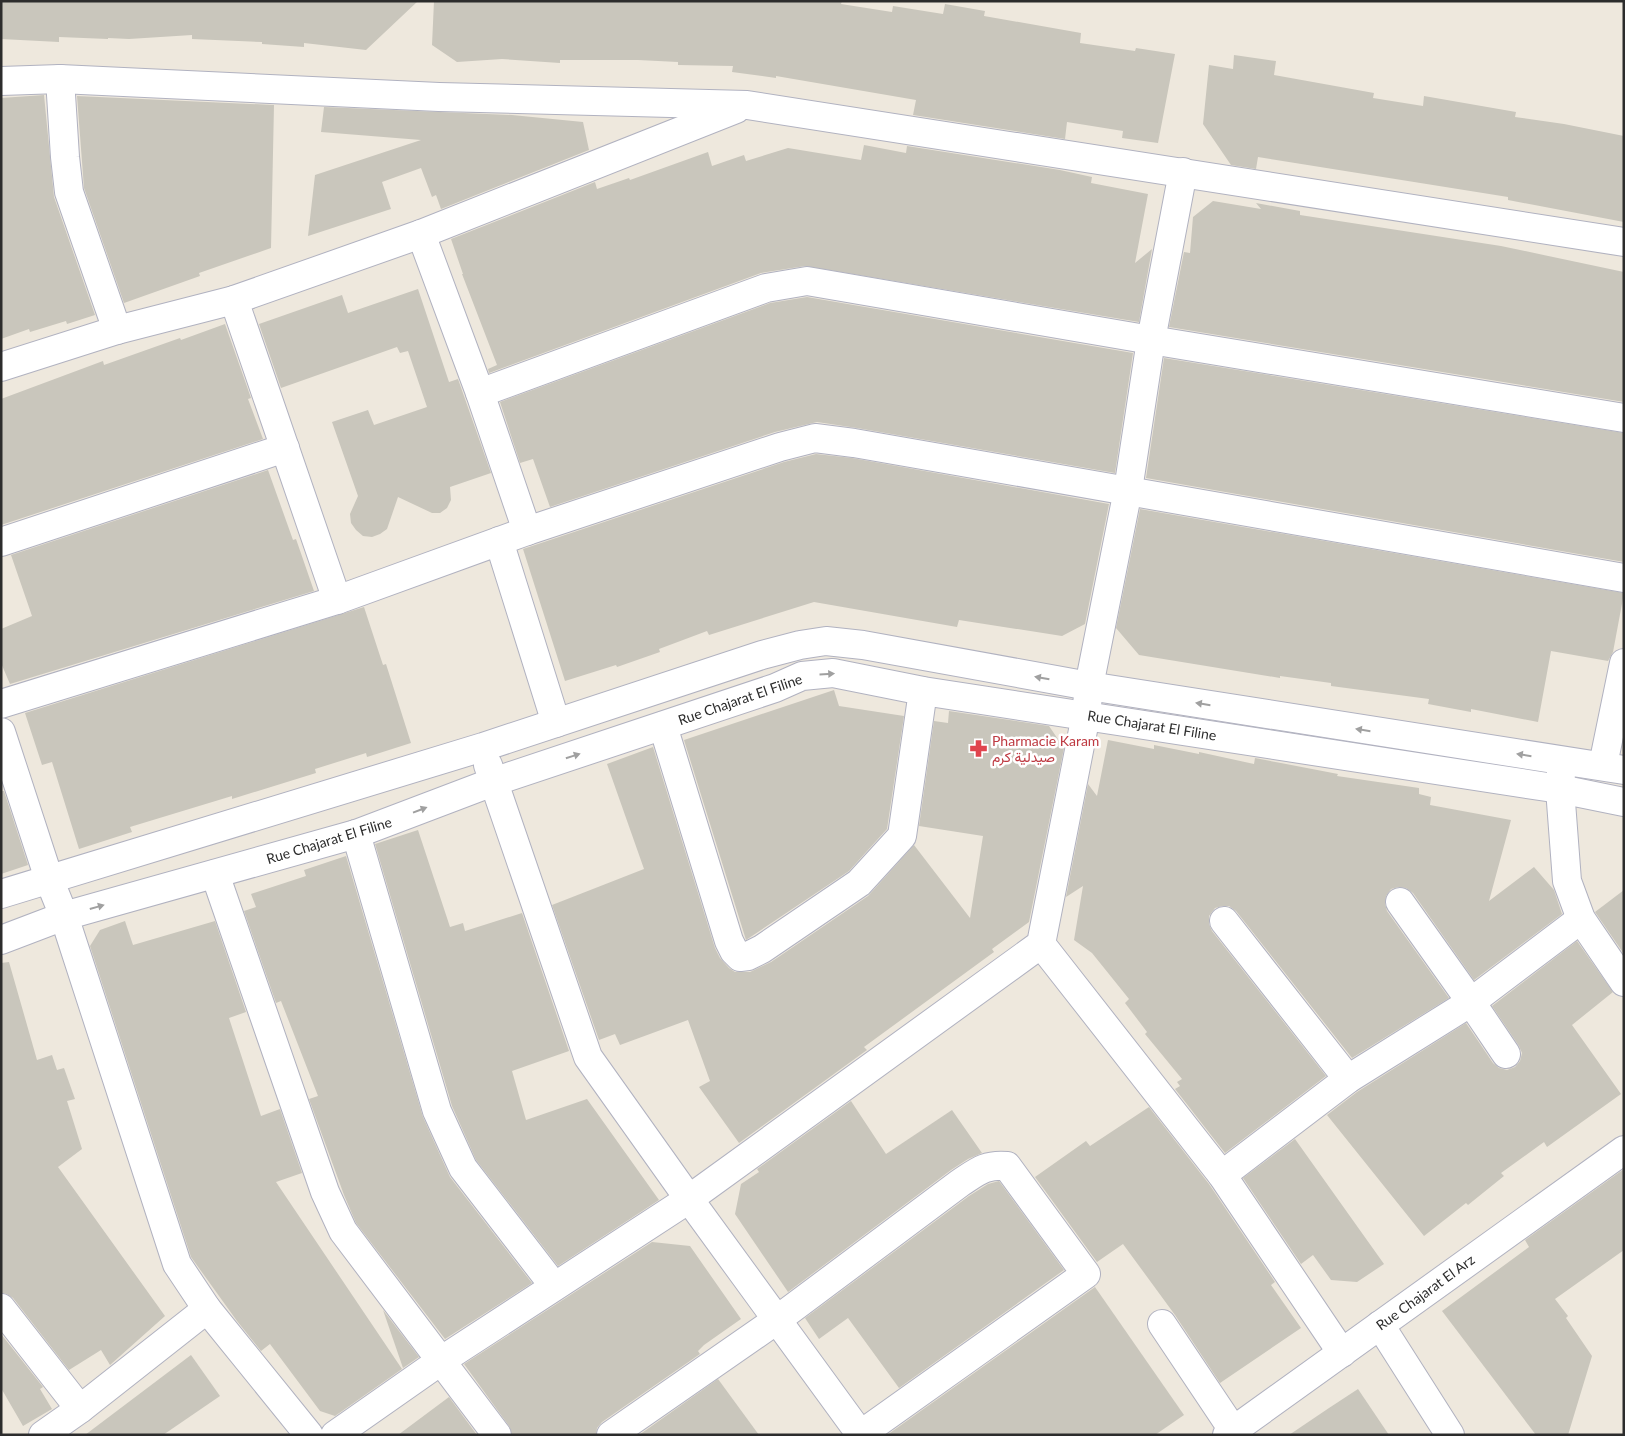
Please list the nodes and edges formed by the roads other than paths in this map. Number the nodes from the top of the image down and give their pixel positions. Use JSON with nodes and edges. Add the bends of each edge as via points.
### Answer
{"nodes":[{"id":1,"x":60,"y":79,"type":"junction"},
{"id":2,"x":1,"y":81,"type":"edge"},
{"id":3,"x":747,"y":105,"type":"junction"},
{"id":4,"x":1183,"y":172,"type":"junction"},
{"id":5,"x":421,"y":234,"type":"junction"},
{"id":6,"x":1624,"y":242,"type":"edge"},
{"id":7,"x":234,"y":300,"type":"junction"},
{"id":8,"x":117,"y":330,"type":"junction"},
{"id":9,"x":1151,"y":340,"type":"junction"},
{"id":10,"x":1,"y":367,"type":"edge"},
{"id":11,"x":480,"y":393,"type":"junction"},
{"id":12,"x":1624,"y":418,"type":"edge"},
{"id":13,"x":285,"y":448,"type":"junction"},
{"id":14,"x":1128,"y":490,"type":"junction"},
{"id":15,"x":527,"y":531,"type":"junction"},
{"id":16,"x":498,"y":541,"type":"junction"},
{"id":17,"x":1,"y":542,"type":"edge"},
{"id":18,"x":1624,"y":578,"type":"edge"},
{"id":19,"x":337,"y":600,"type":"junction"},
{"id":20,"x":1624,"y":663,"type":"edge"},
{"id":21,"x":1089,"y":686,"type":"junction"},
{"id":22,"x":923,"y":691,"type":"junction"},
{"id":23,"x":1,"y":704,"type":"edge"},
{"id":24,"x":1086,"y":715,"type":"junction"},
{"id":25,"x":556,"y":723,"type":"junction"},
{"id":26,"x":663,"y":726,"type":"junction"},
{"id":27,"x":1,"y":732,"type":"edge"},
{"id":28,"x":483,"y":747,"type":"junction"},
{"id":29,"x":1561,"y":761,"type":"junction"},
{"id":30,"x":1614,"y":768,"type":"edge"},
{"id":31,"x":493,"y":782,"type":"junction"},
{"id":32,"x":1560,"y":789,"type":"junction"},
{"id":33,"x":1624,"y":802,"type":"edge"},
{"id":34,"x":356,"y":834,"type":"junction"},
{"id":35,"x":215,"y":874,"type":"junction"},
{"id":36,"x":49,"y":879,"type":"junction"},
{"id":37,"x":1,"y":894,"type":"edge"},
{"id":38,"x":1400,"y":902,"type":"dead end"},
{"id":39,"x":64,"y":916,"type":"junction"},
{"id":40,"x":1581,"y":918,"type":"junction"},
{"id":41,"x":1224,"y":921,"type":"dead end"},
{"id":42,"x":1,"y":940,"type":"edge"},
{"id":43,"x":1041,"y":944,"type":"junction"},
{"id":44,"x":1624,"y":982,"type":"edge"},
{"id":45,"x":1471,"y":1002,"type":"junction"},
{"id":46,"x":1506,"y":1054,"type":"dead end"},
{"id":47,"x":1348,"y":1079,"type":"junction"},
{"id":48,"x":1624,"y":1150,"type":"edge"},
{"id":49,"x":1222,"y":1175,"type":"junction"},
{"id":50,"x":689,"y":1199,"type":"junction"},
{"id":51,"x":554,"y":1286,"type":"junction"},
{"id":52,"x":1,"y":1308,"type":"edge"},
{"id":53,"x":207,"y":1309,"type":"junction"},
{"id":54,"x":778,"y":1319,"type":"junction"},
{"id":55,"x":1162,"y":1324,"type":"dead end"},
{"id":56,"x":1380,"y":1325,"type":"junction"},
{"id":57,"x":1342,"y":1352,"type":"junction"},
{"id":58,"x":442,"y":1360,"type":"junction"},
{"id":59,"x":80,"y":1409,"type":"junction"},
{"id":60,"x":1230,"y":1433,"type":"edge"},
{"id":61,"x":43,"y":1435,"type":"edge"},
{"id":62,"x":309,"y":1435,"type":"edge"},
{"id":63,"x":335,"y":1435,"type":"edge"},
{"id":64,"x":497,"y":1435,"type":"edge"},
{"id":65,"x":612,"y":1435,"type":"edge"},
{"id":66,"x":860,"y":1435,"type":"edge"},
{"id":67,"x":1450,"y":1435,"type":"edge"}],
"edges":[{"from":1,"to":2,"type":"street"},
{"from":1,"to":3,"type":"street","via":[[440,97]]},
{"from":1,"to":8,"type":"street","via":[[69,192]]},
{"from":3,"to":4,"type":"street"},
{"from":3,"to":5,"type":"street"},
{"from":4,"to":6,"type":"street"},
{"from":4,"to":9,"type":"street"},
{"from":5,"to":7,"type":"street"},
{"from":5,"to":11,"type":"street"},
{"from":7,"to":8,"type":"street"},
{"from":7,"to":13,"type":"street"},
{"from":8,"to":10,"type":"street"},
{"from":9,"to":11,"type":"street","via":[[807,281],[766,288]]},
{"from":9,"to":12,"type":"street"},
{"from":9,"to":14,"type":"street"},
{"from":11,"to":15,"type":"street"},
{"from":13,"to":17,"type":"street"},
{"from":13,"to":19,"type":"street"},
{"from":14,"to":15,"type":"street","via":[[815,438]]},
{"from":14,"to":18,"type":"street"},
{"from":14,"to":21,"type":"street"},
{"from":15,"to":16,"type":"street"},
{"from":16,"to":19,"type":"street"},
{"from":16,"to":25,"type":"street"},
{"from":19,"to":23,"type":"street"},
{"from":20,"to":30,"type":"street"},
{"from":21,"to":24,"type":"street"},
{"from":21,"to":25,"type":"street","name":"Rue Chajarat El Filine","one_way":true,"via":[[862,645],[826,642],[762,655]]},
{"from":29,"to":21,"type":"street","name":"Rue Chajarat El Filine","one_way":true},
{"from":22,"to":24,"type":"street","name":"Rue Chajarat El Filine"},
{"from":26,"to":22,"type":"street","name":"Rue Chajarat El Filine","one_way":true,"via":[[802,676],[833,673]]},
{"from":22,"to":26,"type":"street","via":[[902,836],[859,883],[748,956],[740,957],[729,941]]},
{"from":24,"to":32,"type":"street","name":"Rue Chajarat El Filine"},
{"from":24,"to":43,"type":"street"},
{"from":25,"to":28,"type":"street","name":"Rue Chajarat El Filine"},
{"from":31,"to":26,"type":"street","name":"Rue Chajarat El Filine","one_way":true},
{"from":27,"to":36,"type":"street"},
{"from":28,"to":31,"type":"street"},
{"from":28,"to":36,"type":"street","name":"Rue Chajarat El Filine"},
{"from":29,"to":30,"type":"street","name":"Rue Chajarat El Filine"},
{"from":29,"to":32,"type":"street"},
{"from":34,"to":31,"type":"street","name":"Rue Chajarat El Filine","one_way":true},
{"from":31,"to":50,"type":"street","via":[[588,1057]]},
{"from":32,"to":33,"type":"street","name":"Rue Chajarat El Filine"},
{"from":32,"to":40,"type":"street","via":[[1567,881]]},
{"from":34,"to":35,"type":"street","name":"Rue Chajarat El Filine"},
{"from":34,"to":51,"type":"street","via":[[437,1111],[463,1168]]},
{"from":39,"to":35,"type":"street","name":"Rue Chajarat El Filine","one_way":true},
{"from":35,"to":58,"type":"street","via":[[322,1184],[343,1232]]},
{"from":36,"to":37,"type":"street","name":"Rue Chajarat El Filine"},
{"from":36,"to":39,"type":"street"},
{"from":38,"to":45,"type":"street"},
{"from":39,"to":42,"type":"street","name":"Rue Chajarat El Filine"},
{"from":39,"to":53,"type":"street","via":[[177,1264]]},
{"from":40,"to":44,"type":"street"},
{"from":40,"to":45,"type":"street"},
{"from":41,"to":47,"type":"street"},
{"from":43,"to":49,"type":"street"},
{"from":43,"to":50,"type":"street"},
{"from":45,"to":46,"type":"street"},
{"from":45,"to":47,"type":"street"},
{"from":47,"to":49,"type":"street"},
{"from":48,"to":56,"type":"street","name":"Rue Chajarat El Arz"},
{"from":49,"to":57,"type":"street"},
{"from":50,"to":51,"type":"street"},
{"from":50,"to":54,"type":"street"},
{"from":51,"to":58,"type":"street"},
{"from":52,"to":59,"type":"street"},
{"from":53,"to":59,"type":"street"},
{"from":53,"to":62,"type":"street"},
{"from":54,"to":65,"type":"street"},
{"from":54,"to":66,"type":"street"},
{"from":54,"to":66,"type":"street","via":[[960,1183],[994,1165],[1007,1166],[1086,1274]]},
{"from":55,"to":60,"type":"street"},
{"from":56,"to":57,"type":"street","name":"Rue Chajarat El Arz"},
{"from":56,"to":67,"type":"street"},
{"from":57,"to":60,"type":"street","name":"Rue Chajarat El Arz"},
{"from":58,"to":63,"type":"street"},
{"from":58,"to":64,"type":"street"},
{"from":59,"to":61,"type":"street"}]}
